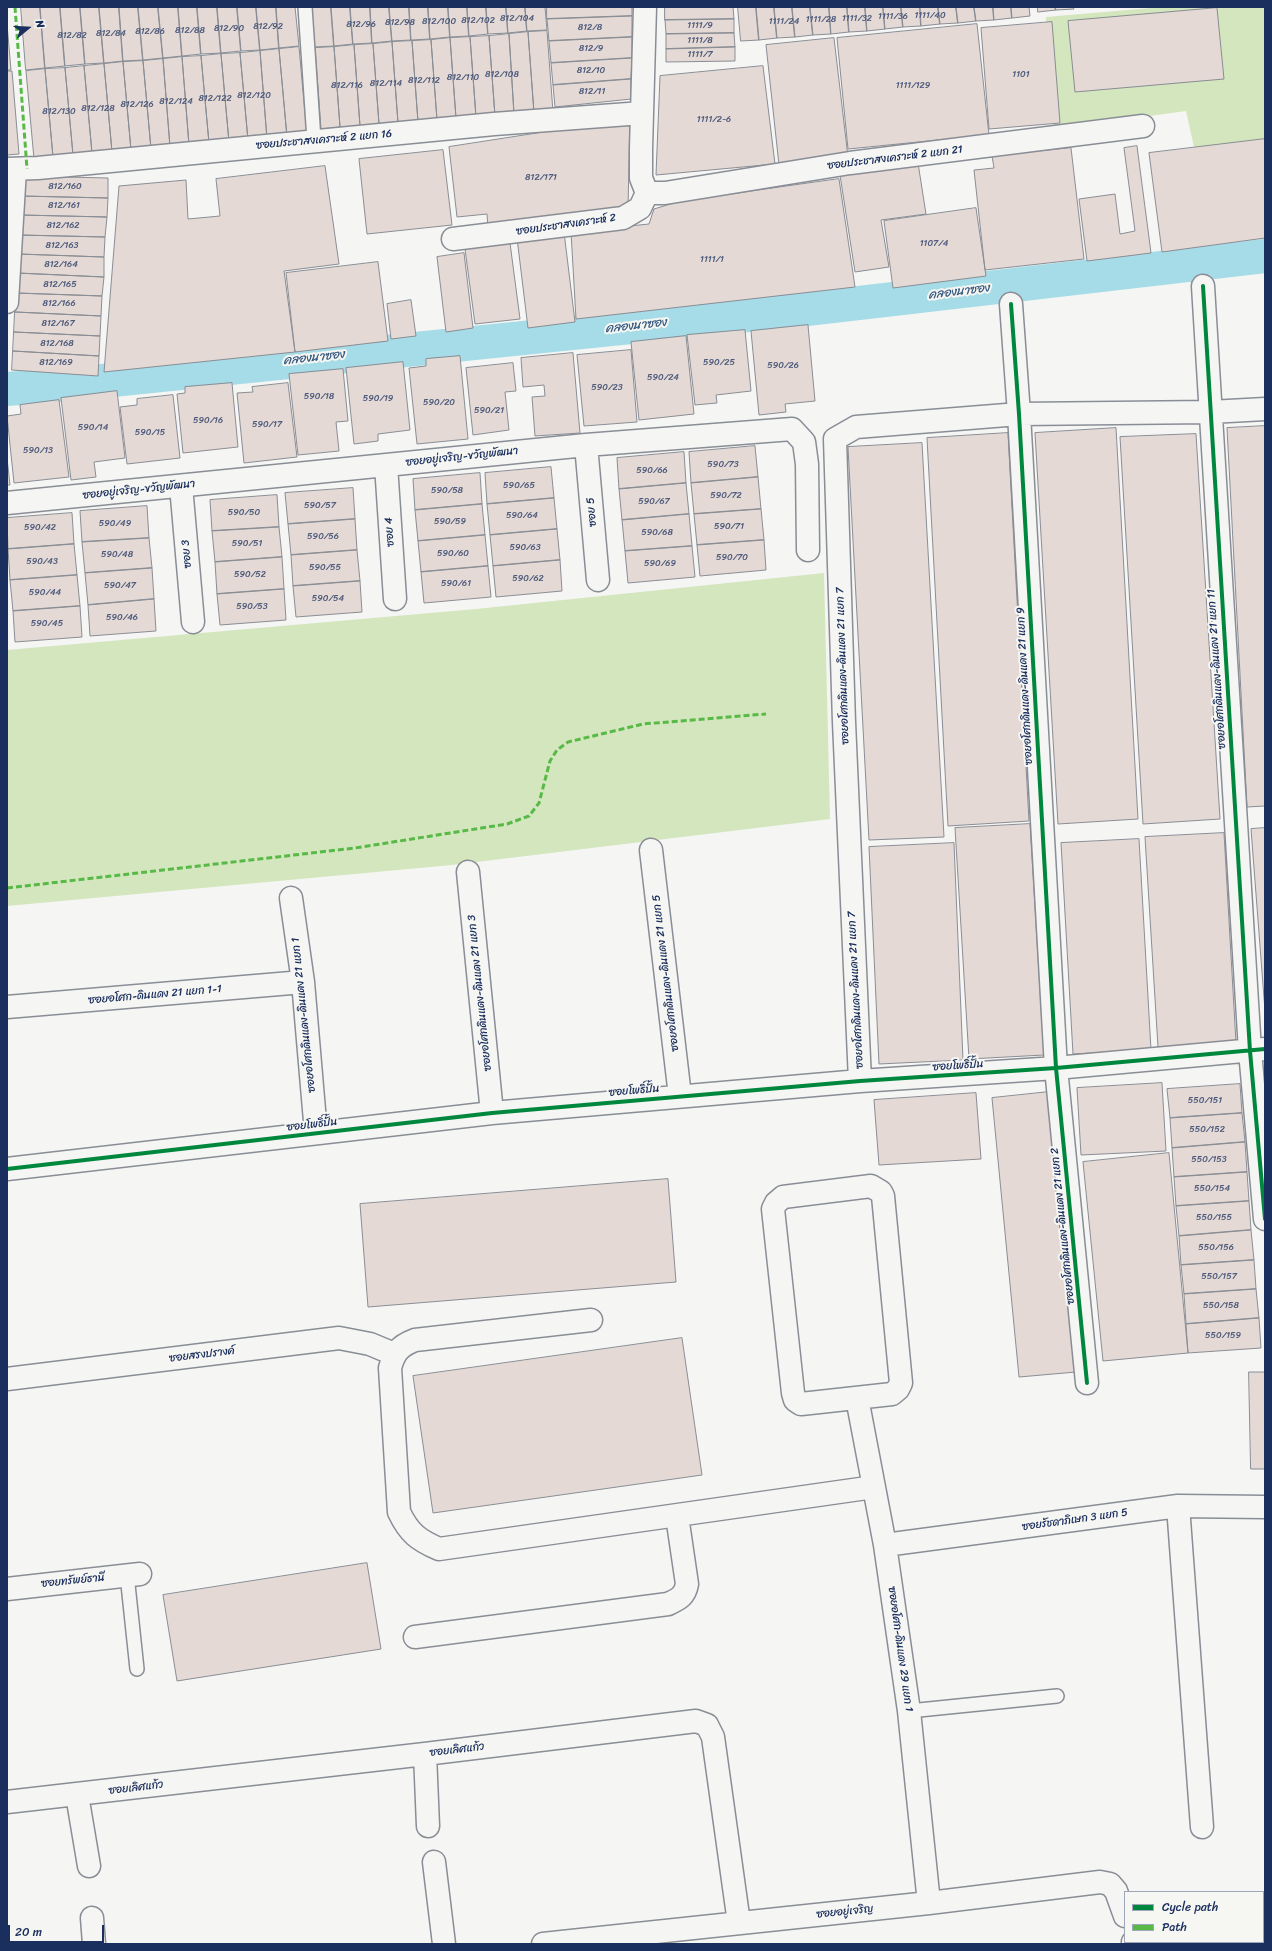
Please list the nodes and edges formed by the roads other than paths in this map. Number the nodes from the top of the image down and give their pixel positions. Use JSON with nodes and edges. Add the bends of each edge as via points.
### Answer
{"nodes":[{"id":1,"x":305,"y":7,"type":"edge"},
{"id":2,"x":645,"y":7,"type":"edge"},
{"id":3,"x":642,"y":113,"type":"junction"},
{"id":4,"x":1143,"y":126,"type":"dead end"},
{"id":5,"x":314,"y":140,"type":"junction"},
{"id":6,"x":11,"y":169,"type":"edge"},
{"id":7,"x":647,"y":193,"type":"junction"},
{"id":8,"x":453,"y":239,"type":"dead end"},
{"id":9,"x":1204,"y":286,"type":"dead end"},
{"id":10,"x":7,"y":302,"type":"edge"},
{"id":11,"x":1011,"y":304,"type":"dead end"},
{"id":12,"x":1265,"y":408,"type":"edge"},
{"id":13,"x":1210,"y":412,"type":"junction"},
{"id":14,"x":1019,"y":414,"type":"junction"},
{"id":15,"x":586,"y":445,"type":"junction"},
{"id":16,"x":386,"y":465,"type":"junction"},
{"id":17,"x":181,"y":486,"type":"junction"},
{"id":18,"x":7,"y":504,"type":"edge"},
{"id":19,"x":808,"y":550,"type":"dead end"},
{"id":20,"x":598,"y":580,"type":"dead end"},
{"id":21,"x":394,"y":599,"type":"dead end"},
{"id":22,"x":193,"y":622,"type":"dead end"},
{"id":23,"x":651,"y":850,"type":"dead end"},
{"id":24,"x":468,"y":872,"type":"dead end"},
{"id":25,"x":291,"y":898,"type":"dead end"},
{"id":26,"x":303,"y":982,"type":"junction"},
{"id":27,"x":7,"y":1007,"type":"edge"},
{"id":28,"x":1257,"y":1050,"type":"edge"},
{"id":29,"x":1056,"y":1068,"type":"junction"},
{"id":30,"x":860,"y":1081,"type":"junction"},
{"id":31,"x":680,"y":1096,"type":"junction"},
{"id":32,"x":492,"y":1113,"type":"junction"},
{"id":33,"x":316,"y":1133,"type":"junction"},
{"id":34,"x":7,"y":1169,"type":"edge"},
{"id":35,"x":1265,"y":1219,"type":"edge"},
{"id":36,"x":591,"y":1320,"type":"dead end"},
{"id":37,"x":394,"y":1354,"type":"junction"},
{"id":38,"x":7,"y":1379,"type":"edge"},
{"id":39,"x":1087,"y":1383,"type":"dead end"},
{"id":40,"x":857,"y":1398,"type":"junction"},
{"id":41,"x":874,"y":1487,"type":"junction"},
{"id":42,"x":1178,"y":1506,"type":"junction"},
{"id":43,"x":1265,"y":1508,"type":"edge"},
{"id":44,"x":677,"y":1516,"type":"junction"},
{"id":45,"x":885,"y":1545,"type":"junction"},
{"id":46,"x":133,"y":1575,"type":"joint"},
{"id":47,"x":7,"y":1589,"type":"edge"},
{"id":48,"x":416,"y":1636,"type":"dead end"},
{"id":49,"x":137,"y":1668,"type":"dead end"},
{"id":50,"x":1057,"y":1696,"type":"dead end"},
{"id":51,"x":909,"y":1711,"type":"junction"},
{"id":52,"x":425,"y":1754,"type":"junction"},
{"id":53,"x":77,"y":1795,"type":"junction"},
{"id":54,"x":7,"y":1802,"type":"edge"},
{"id":55,"x":428,"y":1826,"type":"dead end"},
{"id":56,"x":1202,"y":1827,"type":"dead end"},
{"id":57,"x":434,"y":1862,"type":"dead end"},
{"id":58,"x":89,"y":1866,"type":"dead end"},
{"id":59,"x":929,"y":1903,"type":"junction"},
{"id":60,"x":1124,"y":1913,"type":"edge"},
{"id":61,"x":92,"y":1918,"type":"dead end"},
{"id":62,"x":740,"y":1923,"type":"junction"},
{"id":63,"x":94,"y":1944,"type":"edge"},
{"id":64,"x":444,"y":1944,"type":"edge"},
{"id":65,"x":543,"y":1944,"type":"edge"}],
"edges":[{"from":1,"to":5,"type":"lane"},
{"from":2,"to":3,"type":"street"},
{"from":3,"to":5,"type":"street","name":"ซอยประชาสงเคราะห์ 2 แยก 16"},
{"from":3,"to":7,"type":"street","via":[[642,178]]},
{"from":4,"to":7,"type":"street","name":"ซอยประชาสงเคราะห์ 2 แยก 21","via":[[850,163],[666,193]]},
{"from":5,"to":6,"type":"street","name":"ซอยประชาสงเคราะห์ 2 แยก 16"},
{"from":6,"to":10,"type":"street"},
{"from":7,"to":8,"type":"street","name":"ซอยประชาสงเคราะห์ 2","via":[[640,208],[623,218]]},
{"from":9,"to":13,"type":"street","name":"ซอยอโศกดินแดง-ดินแดง 21 แยก 11"},
{"from":11,"to":14,"type":"street","name":"ซอยอโศกดินแดง-ดินแดง 21 แยก 9"},
{"from":12,"to":13,"type":"street"},
{"from":13,"to":14,"type":"street"},
{"from":13,"to":28,"type":"street","name":"ซอยอโศกดินแดง-ดินแดง 21 แยก 11"},
{"from":14,"to":29,"type":"street","name":"ซอยอโศกดินแดง-ดินแดง 21 แยก 9"},
{"from":14,"to":30,"type":"street","name":"ซอยอโศกดินแดง-ดินแดง 21 แยก 7","via":[[856,427],[835,439],[844,730]]},
{"from":15,"to":16,"type":"street","name":"ซอยอยู่เจริญ-ขวัญพัฒนา"},
{"from":15,"to":19,"type":"street","name":"ซอยอยู่เจริญ-ขวัญพัฒนา","via":[[792,429],[804,442],[807,464]]},
{"from":15,"to":20,"type":"street","name":"ซอย 5"},
{"from":16,"to":17,"type":"street","name":"ซอยอยู่เจริญ-ขวัญพัฒนา"},
{"from":16,"to":21,"type":"street","name":"ซอย 4"},
{"from":17,"to":18,"type":"street","name":"ซอยอยู่เจริญ-ขวัญพัฒนา"},
{"from":17,"to":22,"type":"street","name":"ซอย 3"},
{"from":23,"to":31,"type":"street","name":"ซอยอโศกดินแดง-ดินแดง 21 แยก 5"},
{"from":24,"to":32,"type":"street","name":"ซอยอโศกดินแดง-ดินแดง 21 แยก 3"},
{"from":25,"to":26,"type":"street","name":"ซอยอโศกดินแดง-ดินแดง 21 แยก 1"},
{"from":26,"to":27,"type":"street","name":"ซอยอโศก-ดินแดง 21 แยก 1-1"},
{"from":26,"to":33,"type":"street","name":"ซอยอโศกดินแดง-ดินแดง 21 แยก 1"},
{"from":28,"to":29,"type":"street","name":"ซอยโพธิ์ปั้น"},
{"from":28,"to":35,"type":"street","name":"ซอยอโศกดินแดง-ดินแดง 21 แยก 11"},
{"from":29,"to":30,"type":"street","name":"ซอยโพธิ์ปั้น"},
{"from":29,"to":39,"type":"street","name":"ซอยอโศกดินแดง-ดินแดง 21 แยก 2"},
{"from":30,"to":31,"type":"street","name":"ซอยโพธิ์ปั้น"},
{"from":31,"to":32,"type":"street","name":"ซอยโพธิ์ปั้น"},
{"from":32,"to":33,"type":"street","name":"ซอยโพธิ์ปั้น"},
{"from":33,"to":34,"type":"street","name":"ซอยโพธิ์ปั้น"},
{"from":36,"to":37,"type":"street","via":[[415,1340],[404,1344]]},
{"from":37,"to":38,"type":"street","name":"ซอยสรงปรางค์","via":[[370,1344],[339,1338]]},
{"from":37,"to":44,"type":"street","via":[[390,1368],[399,1512],[406,1527],[421,1541],[439,1549]]},
{"from":40,"to":40,"type":"street","via":[[801,1404],[795,1400],[773,1209],[783,1197],[871,1186],[883,1196],[901,1383],[892,1394]]},
{"from":40,"to":41,"type":"street","name":"ซอยอโศก-ดินแดง 29 แยก 1"},
{"from":41,"to":44,"type":"street"},
{"from":41,"to":45,"type":"street","name":"ซอยอโศก-ดินแดง 29 แยก 1"},
{"from":42,"to":43,"type":"street","name":"ซอยรัชดาภิเษก 3 แยก 5"},
{"from":42,"to":45,"type":"street","name":"ซอยรัชดาภิเษก 3 แยก 5"},
{"from":42,"to":56,"type":"street"},
{"from":44,"to":48,"type":"street","via":[[686,1584],[685,1593],[678,1600],[668,1604]]},
{"from":45,"to":51,"type":"street","name":"ซอยอโศก-ดินแดง 29 แยก 1"},
{"from":46,"to":47,"type":"street","name":"ซอยทรัพย์ธานี"},
{"from":46,"to":49,"type":"lane"},
{"from":50,"to":51,"type":"lane"},
{"from":51,"to":59,"type":"street","name":"ซอยอโศก-ดินแดง 29 แยก 1"},
{"from":52,"to":53,"type":"street","name":"ซอยเลิศแก้ว"},
{"from":52,"to":55,"type":"street"},
{"from":52,"to":62,"type":"street","name":"ซอยเลิศแก้ว","via":[[696,1721],[707,1725],[713,1736]]},
{"from":53,"to":54,"type":"street","name":"ซอยเลิศแก้ว"},
{"from":53,"to":58,"type":"street"},
{"from":57,"to":64,"type":"street"},
{"from":59,"to":60,"type":"street","name":"ซอยอยู่เจริญ","via":[[1100,1882],[1110,1884],[1116,1891]]},
{"from":59,"to":62,"type":"street","name":"ซอยอยู่เจริญ"},
{"from":61,"to":63,"type":"street"},
{"from":62,"to":65,"type":"street","name":"ซอยอยู่เจริญ"}]}
